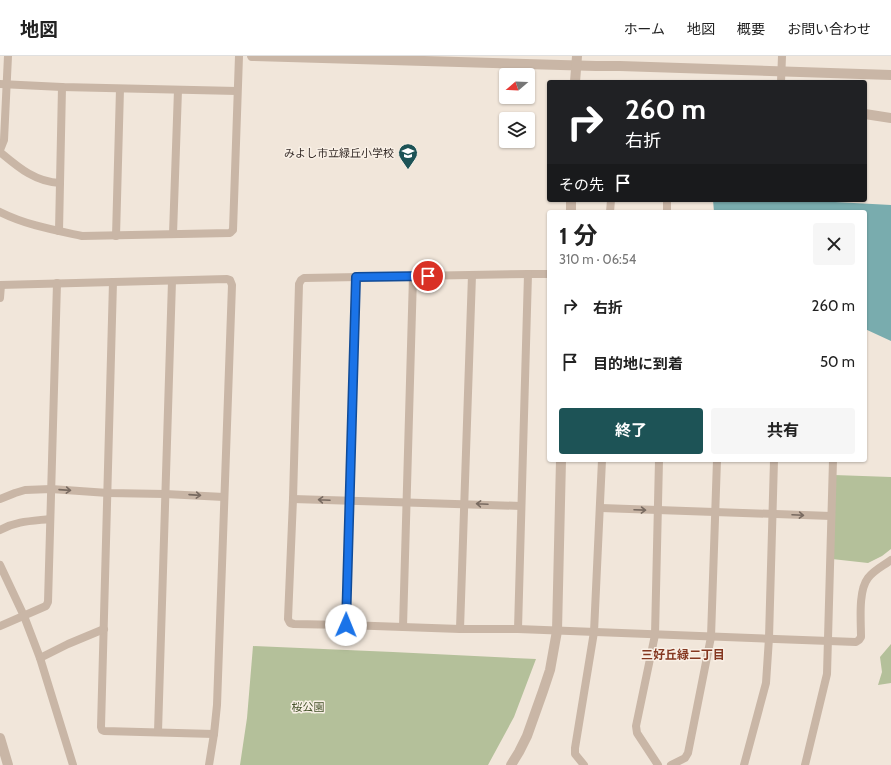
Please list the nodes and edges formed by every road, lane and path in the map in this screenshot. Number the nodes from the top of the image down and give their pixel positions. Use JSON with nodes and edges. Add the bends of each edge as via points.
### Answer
{"nodes":[{"id":1,"x":8,"y":56,"type":"edge"},
{"id":2,"x":239,"y":56,"type":"edge"},
{"id":3,"x":252,"y":56,"type":"edge"},
{"id":4,"x":782,"y":56,"type":"edge"},
{"id":5,"x":577,"y":61,"type":"edge"},
{"id":6,"x":891,"y":75,"type":"edge"},
{"id":7,"x":782,"y":77,"type":"edge"},
{"id":8,"x":575,"y":80,"type":"edge"},
{"id":9,"x":3,"y":84,"type":"edge"},
{"id":10,"x":62,"y":87,"type":"junction"},
{"id":11,"x":120,"y":89,"type":"junction"},
{"id":12,"x":178,"y":90,"type":"junction"},
{"id":13,"x":237,"y":91,"type":"junction"},
{"id":14,"x":867,"y":114,"type":"edge"},
{"id":15,"x":891,"y":118,"type":"edge"},
{"id":16,"x":0,"y":151,"type":"edge"},
{"id":17,"x":60,"y":183,"type":"junction"},
{"id":18,"x":0,"y":212,"type":"edge"},
{"id":19,"x":59,"y":231,"type":"junction"},
{"id":20,"x":173,"y":234,"type":"junction"},
{"id":21,"x":116,"y":236,"type":"junction"},
{"id":22,"x":528,"y":274,"type":"junction"},
{"id":23,"x":547,"y":274,"type":"edge"},
{"id":24,"x":472,"y":275,"type":"junction"},
{"id":25,"x":413,"y":276,"type":"junction"},
{"id":26,"x":356,"y":277,"type":"junction"},
{"id":27,"x":172,"y":281,"type":"junction"},
{"id":28,"x":113,"y":282,"type":"junction"},
{"id":29,"x":57,"y":283,"type":"junction"},
{"id":30,"x":0,"y":285,"type":"edge"},
{"id":31,"x":0,"y":298,"type":"edge"},
{"id":32,"x":561,"y":462,"type":"edge"},
{"id":33,"x":602,"y":462,"type":"edge"},
{"id":34,"x":659,"y":462,"type":"edge"},
{"id":35,"x":717,"y":462,"type":"edge"},
{"id":36,"x":774,"y":462,"type":"edge"},
{"id":37,"x":833,"y":462,"type":"edge"},
{"id":38,"x":51,"y":489,"type":"junction"},
{"id":39,"x":108,"y":494,"type":"junction"},
{"id":40,"x":165,"y":494,"type":"junction"},
{"id":41,"x":224,"y":497,"type":"junction"},
{"id":42,"x":0,"y":499,"type":"edge"},
{"id":43,"x":293,"y":499,"type":"junction"},
{"id":44,"x":349,"y":501,"type":"junction"},
{"id":45,"x":406,"y":502,"type":"junction"},
{"id":46,"x":464,"y":504,"type":"junction"},
{"id":47,"x":521,"y":506,"type":"junction"},
{"id":48,"x":601,"y":508,"type":"junction"},
{"id":49,"x":657,"y":511,"type":"junction"},
{"id":50,"x":716,"y":512,"type":"junction"},
{"id":51,"x":772,"y":514,"type":"junction"},
{"id":52,"x":831,"y":516,"type":"junction"},
{"id":53,"x":50,"y":519,"type":"junction"},
{"id":54,"x":0,"y":530,"type":"edge"},
{"id":55,"x":891,"y":560,"type":"edge"},
{"id":56,"x":0,"y":565,"type":"edge"},
{"id":57,"x":24,"y":616,"type":"junction"},
{"id":58,"x":346,"y":625,"type":"junction"},
{"id":59,"x":0,"y":626,"type":"edge"},
{"id":60,"x":403,"y":627,"type":"junction"},
{"id":61,"x":104,"y":629,"type":"junction"},
{"id":62,"x":460,"y":629,"type":"junction"},
{"id":63,"x":518,"y":630,"type":"junction"},
{"id":64,"x":557,"y":631,"type":"junction"},
{"id":65,"x":594,"y":632,"type":"junction"},
{"id":66,"x":654,"y":635,"type":"junction"},
{"id":67,"x":711,"y":637,"type":"junction"},
{"id":68,"x":769,"y":638,"type":"junction"},
{"id":69,"x":828,"y":640,"type":"junction"},
{"id":70,"x":40,"y":658,"type":"junction"},
{"id":71,"x":158,"y":732,"type":"junction"},
{"id":72,"x":214,"y":734,"type":"junction"},
{"id":73,"x":0,"y":738,"type":"edge"},
{"id":74,"x":8,"y":765,"type":"edge"},
{"id":75,"x":72,"y":765,"type":"edge"},
{"id":76,"x":209,"y":765,"type":"edge"},
{"id":77,"x":511,"y":765,"type":"edge"},
{"id":78,"x":584,"y":765,"type":"edge"},
{"id":79,"x":658,"y":765,"type":"edge"},
{"id":80,"x":671,"y":765,"type":"edge"},
{"id":81,"x":744,"y":765,"type":"edge"},
{"id":82,"x":805,"y":765,"type":"edge"}],
"edges":[{"from":1,"to":9,"type":"street"},
{"from":2,"to":13,"type":"street"},
{"from":3,"to":5,"type":"street"},
{"from":4,"to":7,"type":"street"},
{"from":5,"to":7,"type":"street"},
{"from":5,"to":8,"type":"street"},
{"from":6,"to":7,"type":"street"},
{"from":9,"to":10,"type":"street"},
{"from":9,"to":16,"type":"street","via":[[4,140]]},
{"from":10,"to":11,"type":"street"},
{"from":10,"to":17,"type":"street"},
{"from":11,"to":12,"type":"street"},
{"from":11,"to":21,"type":"street"},
{"from":12,"to":13,"type":"street"},
{"from":12,"to":20,"type":"street"},
{"from":13,"to":20,"type":"street","via":[[233,230],[230,234]]},
{"from":14,"to":15,"type":"street"},
{"from":16,"to":17,"type":"street","via":[[16,166],[34,177]]},
{"from":17,"to":19,"type":"street"},
{"from":18,"to":19,"type":"street"},
{"from":19,"to":21,"type":"street","via":[[82,236]]},
{"from":20,"to":21,"type":"street"},
{"from":22,"to":23,"type":"street"},
{"from":22,"to":24,"type":"street"},
{"from":22,"to":47,"type":"street"},
{"from":24,"to":25,"type":"street"},
{"from":24,"to":46,"type":"street"},
{"from":25,"to":26,"type":"street"},
{"from":25,"to":45,"type":"street"},
{"from":26,"to":43,"type":"street","via":[[304,278],[299,284]]},
{"from":26,"to":44,"type":"street"},
{"from":27,"to":28,"type":"street"},
{"from":27,"to":40,"type":"street"},
{"from":27,"to":41,"type":"street","via":[[227,279],[232,285]]},
{"from":28,"to":29,"type":"street"},
{"from":28,"to":39,"type":"street"},
{"from":29,"to":30,"type":"street"},
{"from":29,"to":38,"type":"street"},
{"from":30,"to":31,"type":"street"},
{"from":32,"to":64,"type":"street"},
{"from":33,"to":48,"type":"street"},
{"from":34,"to":49,"type":"street"},
{"from":35,"to":50,"type":"street"},
{"from":36,"to":51,"type":"street"},
{"from":37,"to":52,"type":"street"},
{"from":38,"to":39,"type":"street","one_way":true},
{"from":38,"to":42,"type":"street","via":[[25,490]]},
{"from":38,"to":53,"type":"street"},
{"from":39,"to":40,"type":"street"},
{"from":39,"to":61,"type":"street"},
{"from":40,"to":41,"type":"street","one_way":true},
{"from":40,"to":71,"type":"street"},
{"from":41,"to":72,"type":"street"},
{"from":44,"to":43,"type":"street","one_way":true},
{"from":43,"to":58,"type":"street","via":[[288,619],[294,624]]},
{"from":44,"to":45,"type":"street"},
{"from":44,"to":58,"type":"street"},
{"from":45,"to":46,"type":"street"},
{"from":45,"to":60,"type":"street"},
{"from":47,"to":46,"type":"street","one_way":true},
{"from":46,"to":62,"type":"street"},
{"from":47,"to":63,"type":"street"},
{"from":48,"to":49,"type":"street","one_way":true},
{"from":48,"to":65,"type":"street"},
{"from":49,"to":50,"type":"street"},
{"from":49,"to":66,"type":"street"},
{"from":50,"to":51,"type":"street"},
{"from":50,"to":67,"type":"street"},
{"from":51,"to":52,"type":"street","one_way":true},
{"from":51,"to":68,"type":"street"},
{"from":52,"to":69,"type":"street"},
{"from":53,"to":54,"type":"street","via":[[19,522]]},
{"from":53,"to":57,"type":"street","via":[[48,602],[46,606]]},
{"from":55,"to":69,"type":"street","via":[[872,574],[864,586],[859,640]]},
{"from":56,"to":57,"type":"street"},
{"from":57,"to":59,"type":"street"},
{"from":57,"to":70,"type":"street"},
{"from":58,"to":60,"type":"street"},
{"from":60,"to":62,"type":"street"},
{"from":61,"to":70,"type":"street"},
{"from":61,"to":71,"type":"street","via":[[102,730]]},
{"from":62,"to":63,"type":"street"},
{"from":63,"to":64,"type":"street"},
{"from":64,"to":65,"type":"street"},
{"from":64,"to":77,"type":"street","via":[[543,692],[527,736]]},
{"from":65,"to":66,"type":"street"},
{"from":65,"to":78,"type":"street","via":[[575,748],[575,754]]},
{"from":66,"to":67,"type":"street"},
{"from":66,"to":79,"type":"street","via":[[636,726],[637,733]]},
{"from":67,"to":68,"type":"street"},
{"from":67,"to":80,"type":"street","via":[[688,753],[685,758]]},
{"from":68,"to":69,"type":"street"},
{"from":68,"to":81,"type":"street","via":[[766,683]]},
{"from":69,"to":82,"type":"street","via":[[827,674]]},
{"from":70,"to":75,"type":"street"},
{"from":71,"to":72,"type":"street"},
{"from":72,"to":76,"type":"street"},
{"from":73,"to":74,"type":"street"}]}
